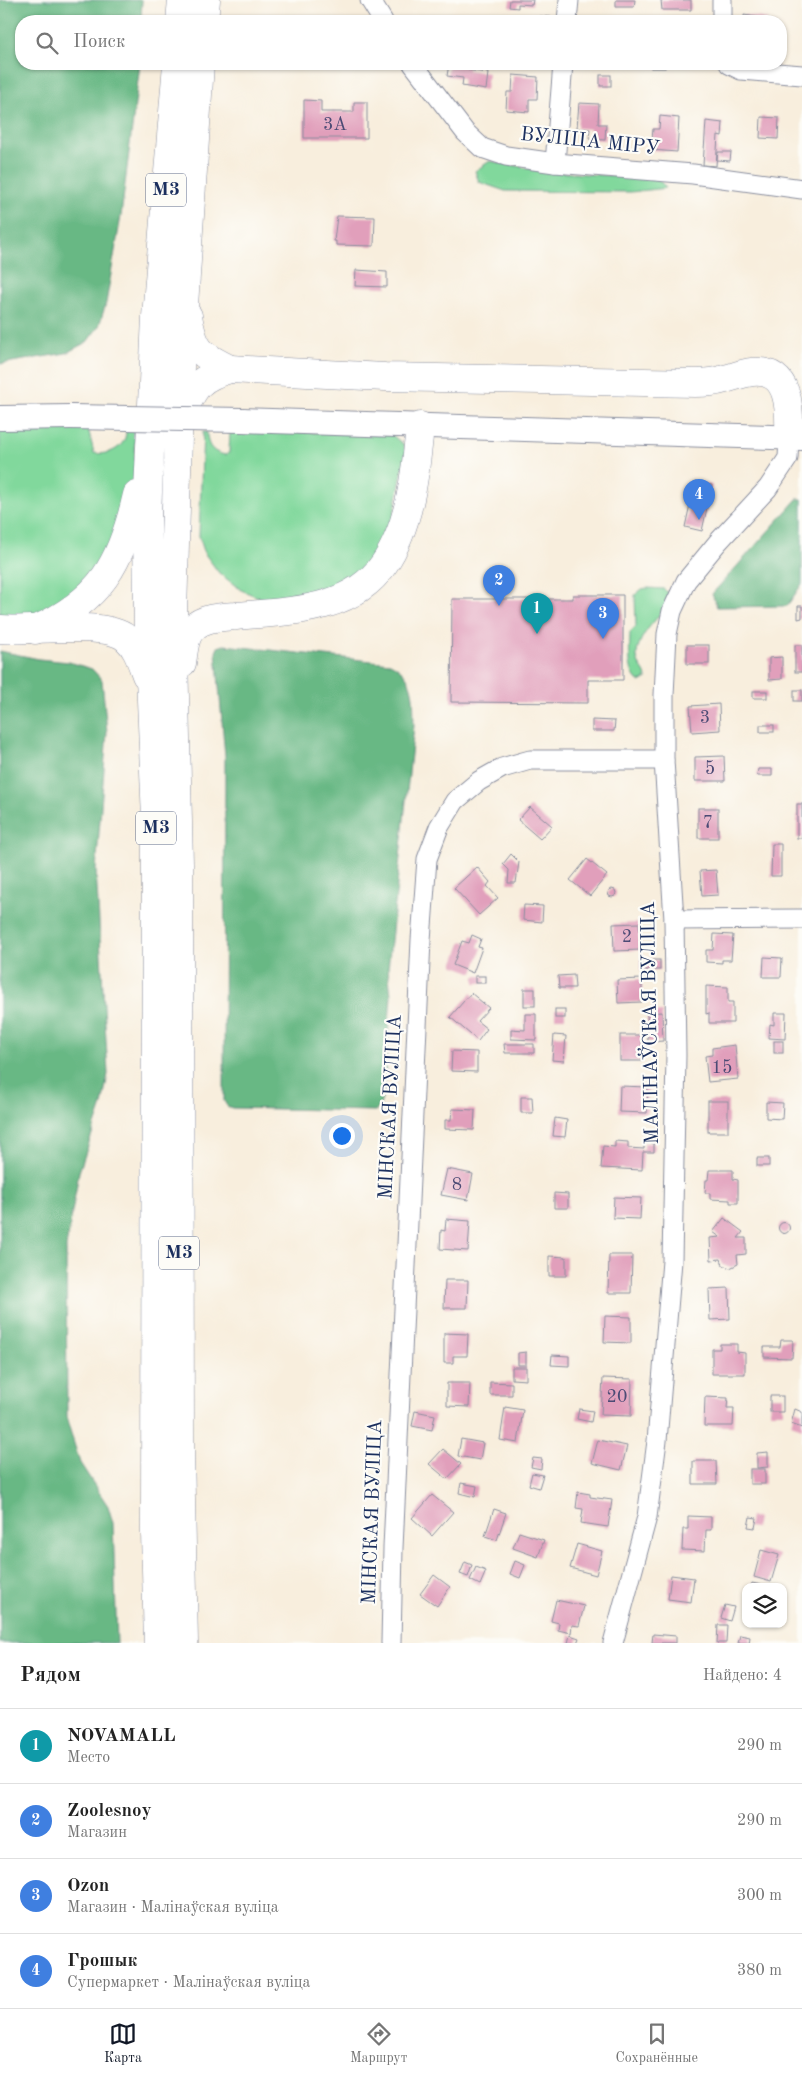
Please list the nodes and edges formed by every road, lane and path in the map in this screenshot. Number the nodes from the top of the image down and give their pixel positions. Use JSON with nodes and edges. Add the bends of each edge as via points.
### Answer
{"nodes":[{"id":1,"x":182,"y":0,"type":"edge"},
{"id":2,"x":206,"y":0,"type":"edge"},
{"id":3,"x":569,"y":0,"type":"edge"},
{"id":4,"x":722,"y":0,"type":"edge"},
{"id":5,"x":181,"y":15,"type":"edge"},
{"id":6,"x":205,"y":15,"type":"edge"},
{"id":7,"x":568,"y":15,"type":"edge"},
{"id":8,"x":722,"y":15,"type":"edge"},
{"id":9,"x":176,"y":70,"type":"edge"},
{"id":10,"x":200,"y":70,"type":"edge"},
{"id":11,"x":418,"y":70,"type":"edge"},
{"id":12,"x":563,"y":70,"type":"edge"},
{"id":13,"x":741,"y":70,"type":"edge"},
{"id":14,"x":802,"y":75,"type":"edge"},
{"id":15,"x":555,"y":163,"type":"junction"},
{"id":16,"x":802,"y":189,"type":"edge"},
{"id":17,"x":184,"y":290,"type":"junction"},
{"id":18,"x":230,"y":369,"type":"junction"},
{"id":19,"x":0,"y":418,"type":"edge"},
{"id":20,"x":177,"y":424,"type":"junction"},
{"id":21,"x":420,"y":426,"type":"junction"},
{"id":22,"x":796,"y":438,"type":"edge"},
{"id":23,"x":149,"y":444,"type":"junction"},
{"id":24,"x":0,"y":629,"type":"edge"},
{"id":25,"x":35,"y":630,"type":"junction"},
{"id":26,"x":151,"y":688,"type":"junction"},
{"id":27,"x":176,"y":709,"type":"junction"},
{"id":28,"x":664,"y":760,"type":"junction"},
{"id":29,"x":802,"y":919,"type":"edge"},
{"id":30,"x":674,"y":920,"type":"junction"},
{"id":31,"x":158,"y":1643,"type":"edge"},
{"id":32,"x":184,"y":1643,"type":"edge"},
{"id":33,"x":391,"y":1643,"type":"edge"},
{"id":34,"x":613,"y":1643,"type":"edge"}],
"edges":[{"from":1,"to":5,"type":"highway"},
{"from":2,"to":6,"type":"highway"},
{"from":3,"to":7,"type":"street"},
{"from":4,"to":8,"type":"street"},
{"from":9,"to":23,"type":"highway","number":"М3"},
{"from":10,"to":17,"type":"highway","number":"М3"},
{"from":11,"to":15,"type":"street","name":"ВУЛІЦА МІРУ","via":[[465,132],[482,148],[506,156]]},
{"from":12,"to":15,"type":"street"},
{"from":13,"to":14,"type":"street"},
{"from":15,"to":16,"type":"street","name":"ВУЛІЦА МІРУ","via":[[693,174]]},
{"from":17,"to":18,"type":"highway","via":[[196,346]]},
{"from":17,"to":20,"type":"highway","number":"М3"},
{"from":18,"to":20,"type":"highway","via":[[211,374],[201,383]]},
{"from":18,"to":22,"type":"highway","via":[[385,377],[695,384],[761,372],[784,387]]},
{"from":19,"to":21,"type":"main road","bridge":true,"via":[[242,420]]},
{"from":20,"to":27,"type":"highway","number":"М3","via":[[173,613]]},
{"from":21,"to":22,"type":"main road"},
{"from":21,"to":27,"type":"highway","via":[[409,502],[391,553],[374,577],[342,600],[323,606],[216,618],[194,626],[184,647]]},
{"from":22,"to":28,"type":"street","name":"МАЛІНАЎСКАЯ ВУЛІЦА","via":[[788,458],[768,488],[686,581],[672,611],[667,634]]},
{"from":23,"to":25,"type":"highway","via":[[130,525],[111,569],[78,606]]},
{"from":23,"to":26,"type":"highway","number":"М3","via":[[147,514]]},
{"from":24,"to":25,"type":"highway"},
{"from":25,"to":26,"type":"highway","via":[[99,628],[118,633],[132,644]]},
{"from":26,"to":31,"type":"highway","number":"М3","via":[[156,819],[155,1532]]},
{"from":27,"to":32,"type":"highway","number":"М3"},
{"from":28,"to":30,"type":"street","name":"МАЛІНАЎСКАЯ ВУЛІЦА"},
{"from":28,"to":33,"type":"street","name":"МІНСКАЯ ВУЛІЦА","via":[[530,760],[502,768],[456,801],[439,827],[427,859]]},
{"from":29,"to":30,"type":"street"},
{"from":30,"to":34,"type":"street","name":"МАЛІНАЎСКАЯ ВУЛІЦА","via":[[676,1055],[672,1261],[657,1441],[647,1517]]}]}
